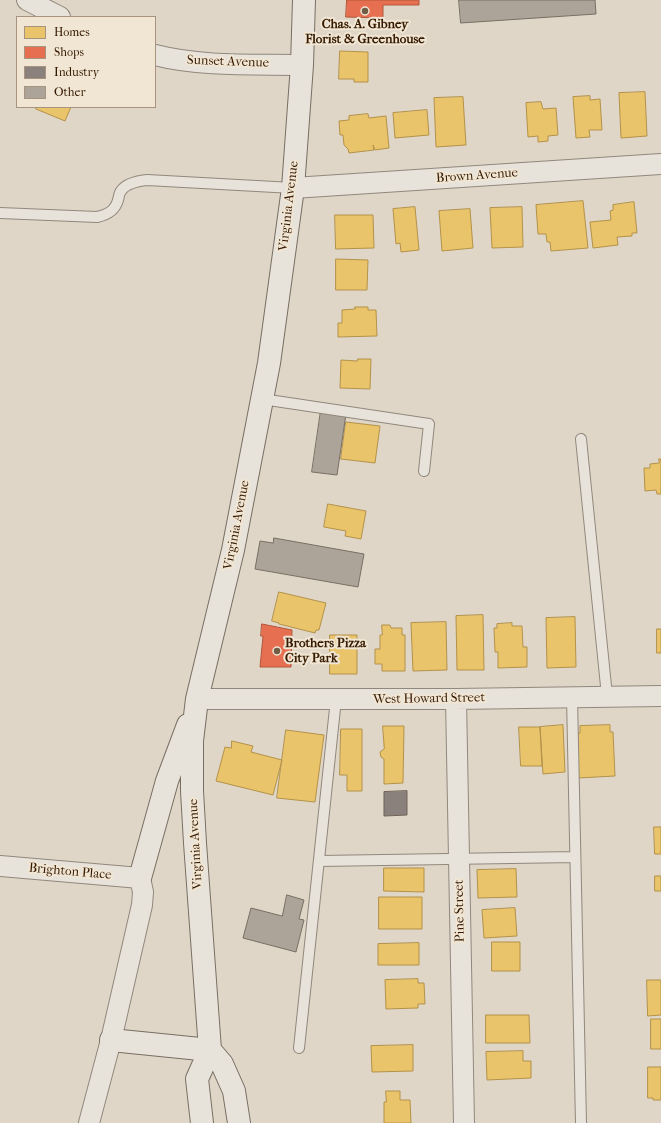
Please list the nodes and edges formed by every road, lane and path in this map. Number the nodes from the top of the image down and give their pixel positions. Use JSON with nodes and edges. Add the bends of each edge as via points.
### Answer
{"nodes":[{"id":1,"x":27,"y":0,"type":"edge"},
{"id":2,"x":304,"y":0,"type":"edge"},
{"id":3,"x":58,"y":16,"type":"edge"},
{"id":4,"x":156,"y":55,"type":"edge"},
{"id":5,"x":302,"y":64,"type":"junction"},
{"id":6,"x":661,"y":164,"type":"edge"},
{"id":7,"x":293,"y":188,"type":"junction"},
{"id":8,"x":0,"y":213,"type":"edge"},
{"id":9,"x":262,"y":399,"type":"junction"},
{"id":10,"x":581,"y":439,"type":"dead end"},
{"id":11,"x":424,"y":471,"type":"dead end"},
{"id":12,"x":607,"y":696,"type":"junction"},
{"id":13,"x":661,"y":696,"type":"edge"},
{"id":14,"x":572,"y":697,"type":"junction"},
{"id":15,"x":456,"y":698,"type":"junction"},
{"id":16,"x":197,"y":699,"type":"junction"},
{"id":17,"x":336,"y":699,"type":"junction"},
{"id":18,"x":575,"y":857,"type":"junction"},
{"id":19,"x":459,"y":858,"type":"junction"},
{"id":20,"x":320,"y":861,"type":"junction"},
{"id":21,"x":0,"y":866,"type":"edge"},
{"id":22,"x":140,"y":878,"type":"junction"},
{"id":23,"x":111,"y":1040,"type":"junction"},
{"id":24,"x":299,"y":1048,"type":"dead end"},
{"id":25,"x":210,"y":1050,"type":"junction"},
{"id":26,"x":89,"y":1123,"type":"edge"},
{"id":27,"x":202,"y":1123,"type":"edge"},
{"id":28,"x":239,"y":1123,"type":"edge"},
{"id":29,"x":464,"y":1123,"type":"edge"},
{"id":30,"x":581,"y":1123,"type":"edge"}],
"edges":[{"from":1,"to":3,"type":"street"},
{"from":2,"to":5,"type":"main road","name":"Virginia Avenue"},
{"from":4,"to":5,"type":"street","name":"Sunset Avenue","via":[[173,60],[218,63]]},
{"from":5,"to":7,"type":"main road","name":"Virginia Avenue"},
{"from":6,"to":7,"type":"street","name":"Brown Avenue"},
{"from":7,"to":8,"type":"lane","via":[[147,180],[124,187],[112,211],[104,216]]},
{"from":7,"to":9,"type":"main road","name":"Virginia Avenue"},
{"from":9,"to":11,"type":"lane","via":[[429,424]]},
{"from":9,"to":16,"type":"main road","name":"Virginia Avenue","via":[[233,550]]},
{"from":10,"to":12,"type":"lane"},
{"from":12,"to":13,"type":"street","name":"West Howard Street"},
{"from":12,"to":14,"type":"street","name":"West Howard Street"},
{"from":14,"to":15,"type":"street","name":"West Howard Street"},
{"from":14,"to":18,"type":"lane"},
{"from":15,"to":17,"type":"street","name":"West Howard Street"},
{"from":15,"to":19,"type":"street","name":"Pine Street"},
{"from":16,"to":17,"type":"street","name":"West Howard Street"},
{"from":16,"to":22,"type":"main road","via":[[166,781]]},
{"from":16,"to":25,"type":"main road","name":"Virginia Avenue","via":[[192,741],[192,791]]},
{"from":17,"to":20,"type":"lane"},
{"from":18,"to":19,"type":"lane"},
{"from":18,"to":30,"type":"lane"},
{"from":19,"to":20,"type":"lane"},
{"from":19,"to":29,"type":"street","name":"Pine Street"},
{"from":20,"to":24,"type":"lane"},
{"from":21,"to":22,"type":"street","name":"Brighton Place"},
{"from":22,"to":23,"type":"street","via":[[142,906]]},
{"from":23,"to":25,"type":"main road"},
{"from":23,"to":26,"type":"street"},
{"from":25,"to":27,"type":"main road","name":"Virginia Avenue","via":[[197,1079]]},
{"from":25,"to":28,"type":"main road","via":[[222,1064],[234,1091]]}]}
